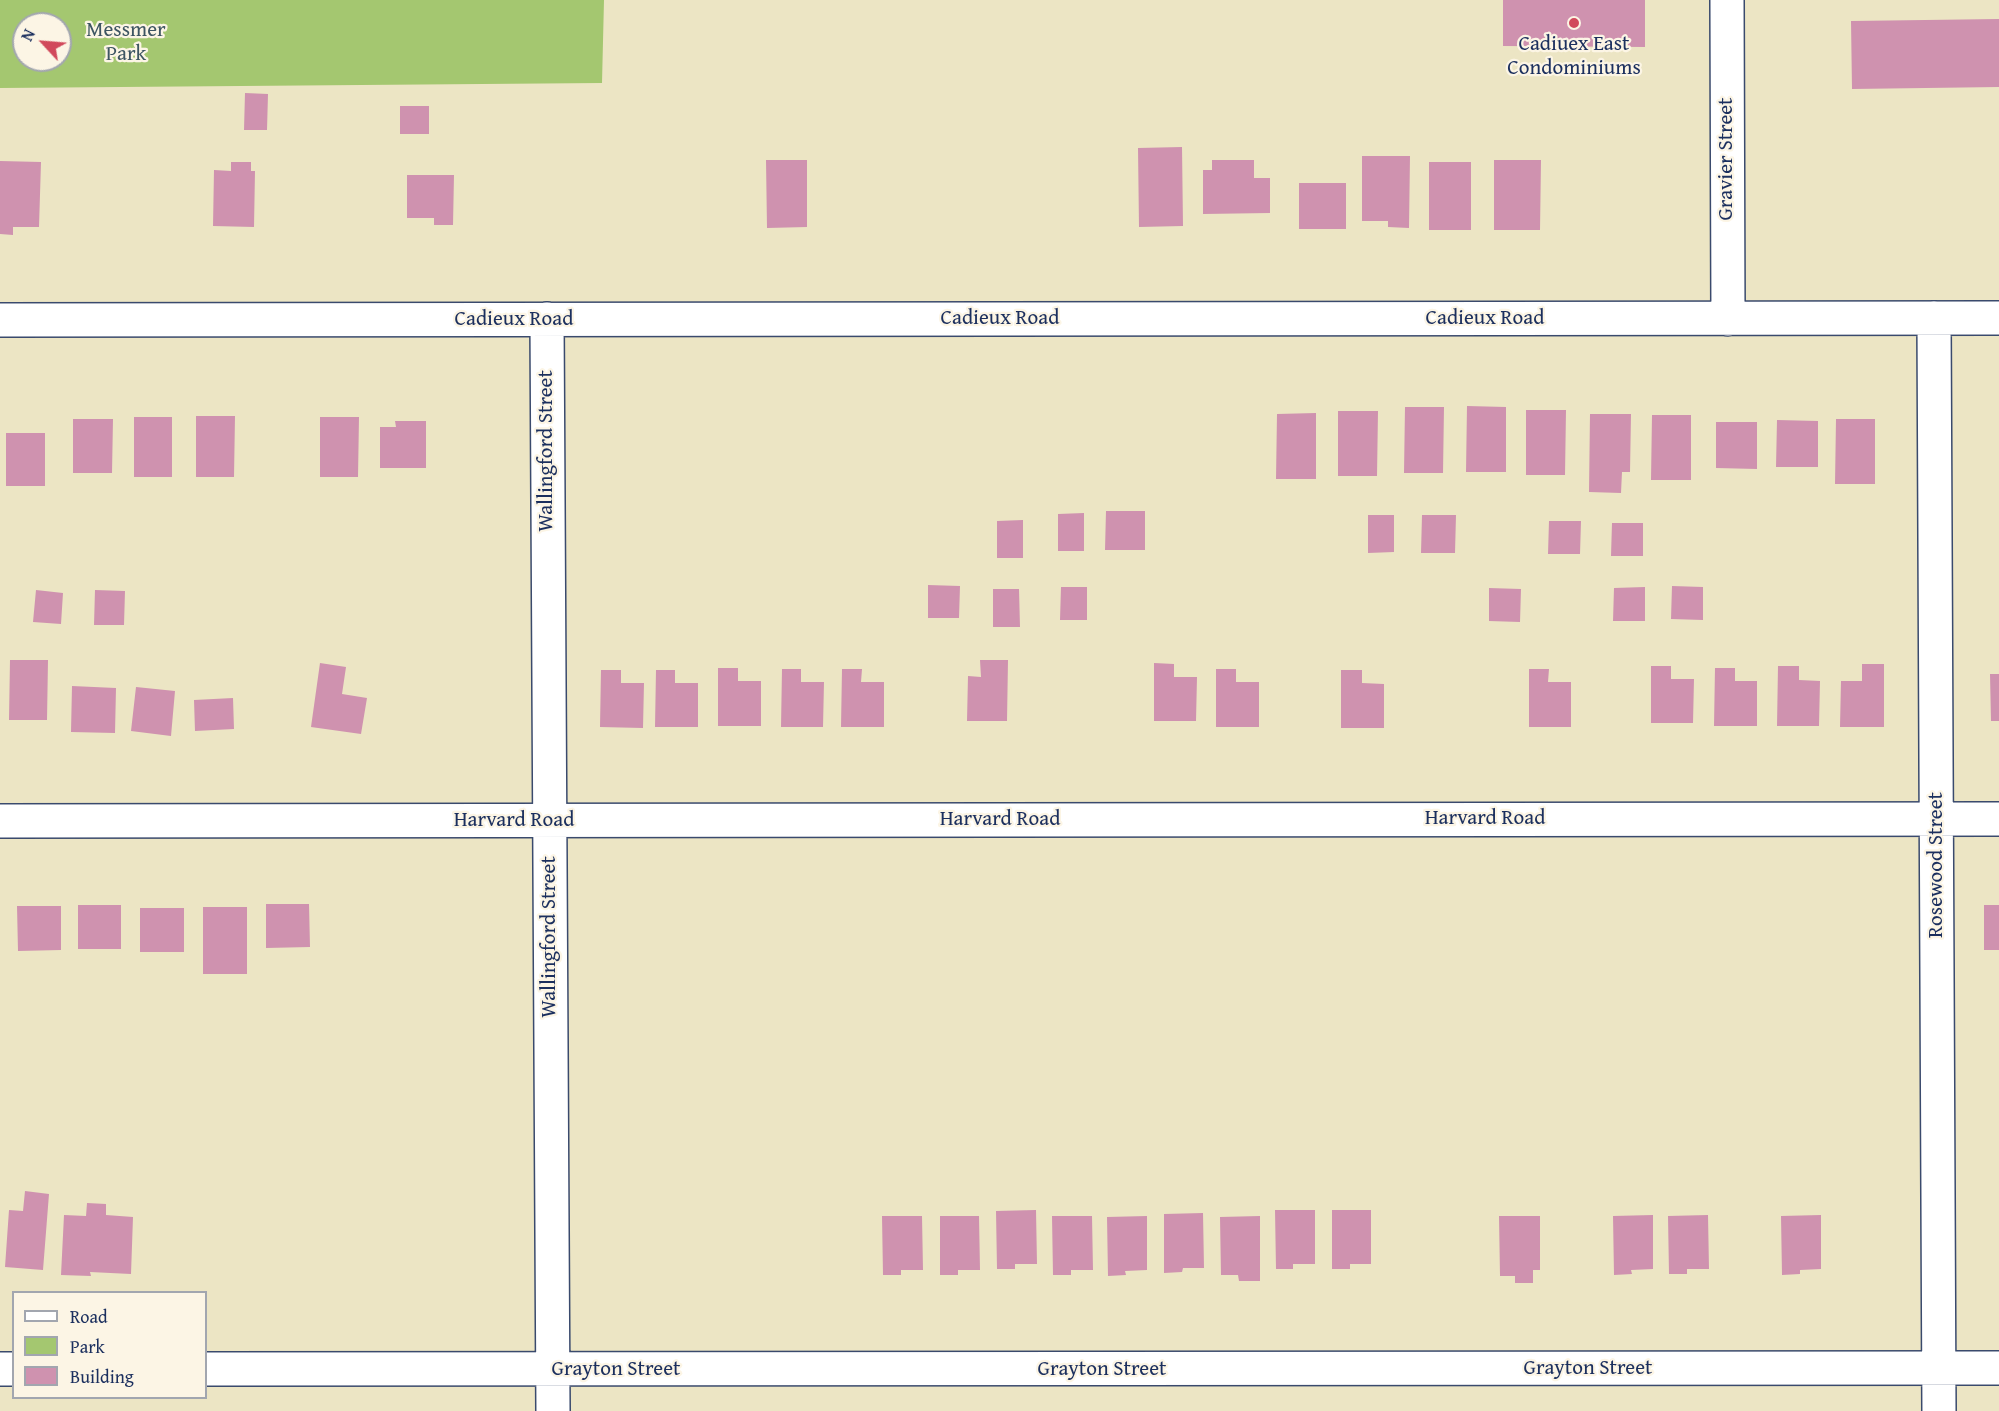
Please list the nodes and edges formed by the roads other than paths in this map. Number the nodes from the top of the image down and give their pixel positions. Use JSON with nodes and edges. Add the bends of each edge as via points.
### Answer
{"nodes":[{"id":1,"x":1727,"y":0,"type":"edge"},
{"id":2,"x":1934,"y":318,"type":"junction"},
{"id":3,"x":1999,"y":318,"type":"edge"},
{"id":4,"x":1728,"y":319,"type":"junction"},
{"id":5,"x":0,"y":320,"type":"edge"},
{"id":6,"x":547,"y":320,"type":"junction"},
{"id":7,"x":1937,"y":819,"type":"junction"},
{"id":8,"x":1999,"y":819,"type":"edge"},
{"id":9,"x":0,"y":821,"type":"edge"},
{"id":10,"x":550,"y":821,"type":"junction"},
{"id":11,"x":1939,"y":1368,"type":"junction"},
{"id":12,"x":1999,"y":1368,"type":"edge"},
{"id":13,"x":207,"y":1369,"type":"edge"},
{"id":14,"x":552,"y":1371,"type":"junction"},
{"id":15,"x":553,"y":1411,"type":"edge"},
{"id":16,"x":1939,"y":1411,"type":"edge"}],
"edges":[{"from":1,"to":4,"type":"street","name":"Gravier Street"},
{"from":2,"to":3,"type":"street","name":"Cadieux Road"},
{"from":2,"to":4,"type":"street","name":"Cadieux Road"},
{"from":2,"to":7,"type":"street","name":"Rosewood Street"},
{"from":4,"to":6,"type":"street","name":"Cadieux Road"},
{"from":5,"to":6,"type":"street","name":"Cadieux Road"},
{"from":6,"to":10,"type":"street","name":"Wallingford Street"},
{"from":7,"to":8,"type":"street","name":"Harvard Road"},
{"from":7,"to":10,"type":"street","name":"Harvard Road"},
{"from":7,"to":11,"type":"street","name":"Rosewood Street"},
{"from":9,"to":10,"type":"street","name":"Harvard Road"},
{"from":10,"to":14,"type":"street","name":"Wallingford Street"},
{"from":11,"to":12,"type":"street","name":"Grayton Street"},
{"from":11,"to":14,"type":"street","name":"Grayton Street"},
{"from":11,"to":16,"type":"street","name":"Rosewood Street"},
{"from":13,"to":14,"type":"street","name":"Grayton Street"},
{"from":14,"to":15,"type":"street","name":"Wallingford Street"}]}
